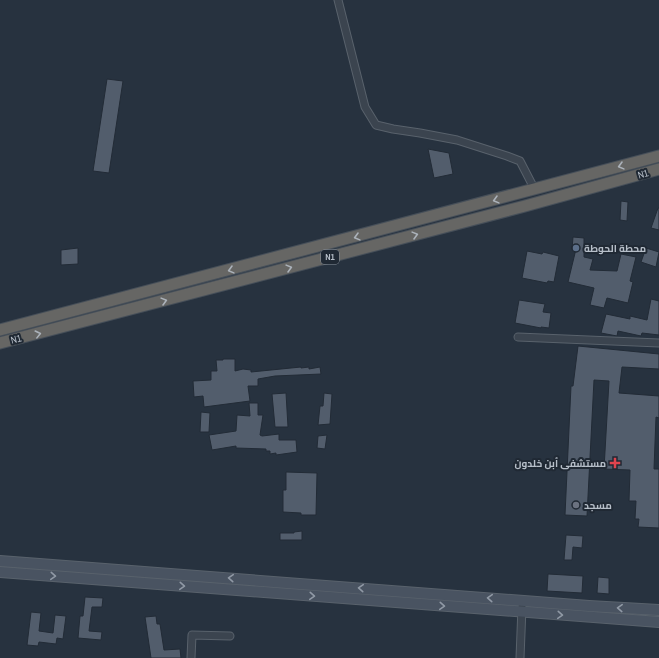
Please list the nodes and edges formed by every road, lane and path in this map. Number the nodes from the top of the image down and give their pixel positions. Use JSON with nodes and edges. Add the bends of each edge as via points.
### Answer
{"nodes":[{"id":1,"x":338,"y":0,"type":"edge"},
{"id":2,"x":659,"y":156,"type":"edge"},
{"id":3,"x":659,"y":169,"type":"edge"},
{"id":4,"x":535,"y":190,"type":"junction"},
{"id":5,"x":0,"y":330,"type":"edge"},
{"id":6,"x":518,"y":337,"type":"dead end"},
{"id":7,"x":0,"y":343,"type":"edge"},
{"id":8,"x":659,"y":343,"type":"edge"},
{"id":9,"x":0,"y":560,"type":"edge"},
{"id":10,"x":35,"y":563,"type":"junction"},
{"id":11,"x":0,"y":572,"type":"edge"},
{"id":12,"x":34,"y":574,"type":"junction"},
{"id":13,"x":522,"y":601,"type":"junction"},
{"id":14,"x":659,"y":610,"type":"edge"},
{"id":15,"x":521,"y":612,"type":"junction"},
{"id":16,"x":646,"y":621,"type":"junction"},
{"id":17,"x":659,"y":622,"type":"edge"},
{"id":18,"x":659,"y":626,"type":"edge"},
{"id":19,"x":230,"y":636,"type":"dead end"},
{"id":20,"x":191,"y":658,"type":"edge"},
{"id":21,"x":520,"y":658,"type":"edge"}],
"edges":[{"from":1,"to":4,"type":"street","via":[[365,107],[376,125],[457,140],[520,161]]},
{"from":2,"to":4,"type":"highway","number":"N1","one_way":true},
{"from":7,"to":3,"type":"highway","name":"N1","number":"N1","one_way":true},
{"from":4,"to":5,"type":"highway","number":"N1","one_way":true},
{"from":6,"to":8,"type":"street"},
{"from":9,"to":10,"type":"main road"},
{"from":10,"to":12,"type":"main road"},
{"from":13,"to":10,"type":"main road","one_way":true},
{"from":11,"to":12,"type":"main road"},
{"from":12,"to":15,"type":"main road","one_way":true},
{"from":14,"to":13,"type":"main road","one_way":true},
{"from":13,"to":15,"type":"street"},
{"from":15,"to":16,"type":"main road","one_way":true},
{"from":15,"to":21,"type":"street"},
{"from":16,"to":17,"type":"main road"},
{"from":16,"to":18,"type":"street"},
{"from":19,"to":20,"type":"street","via":[[192,635]]}]}
